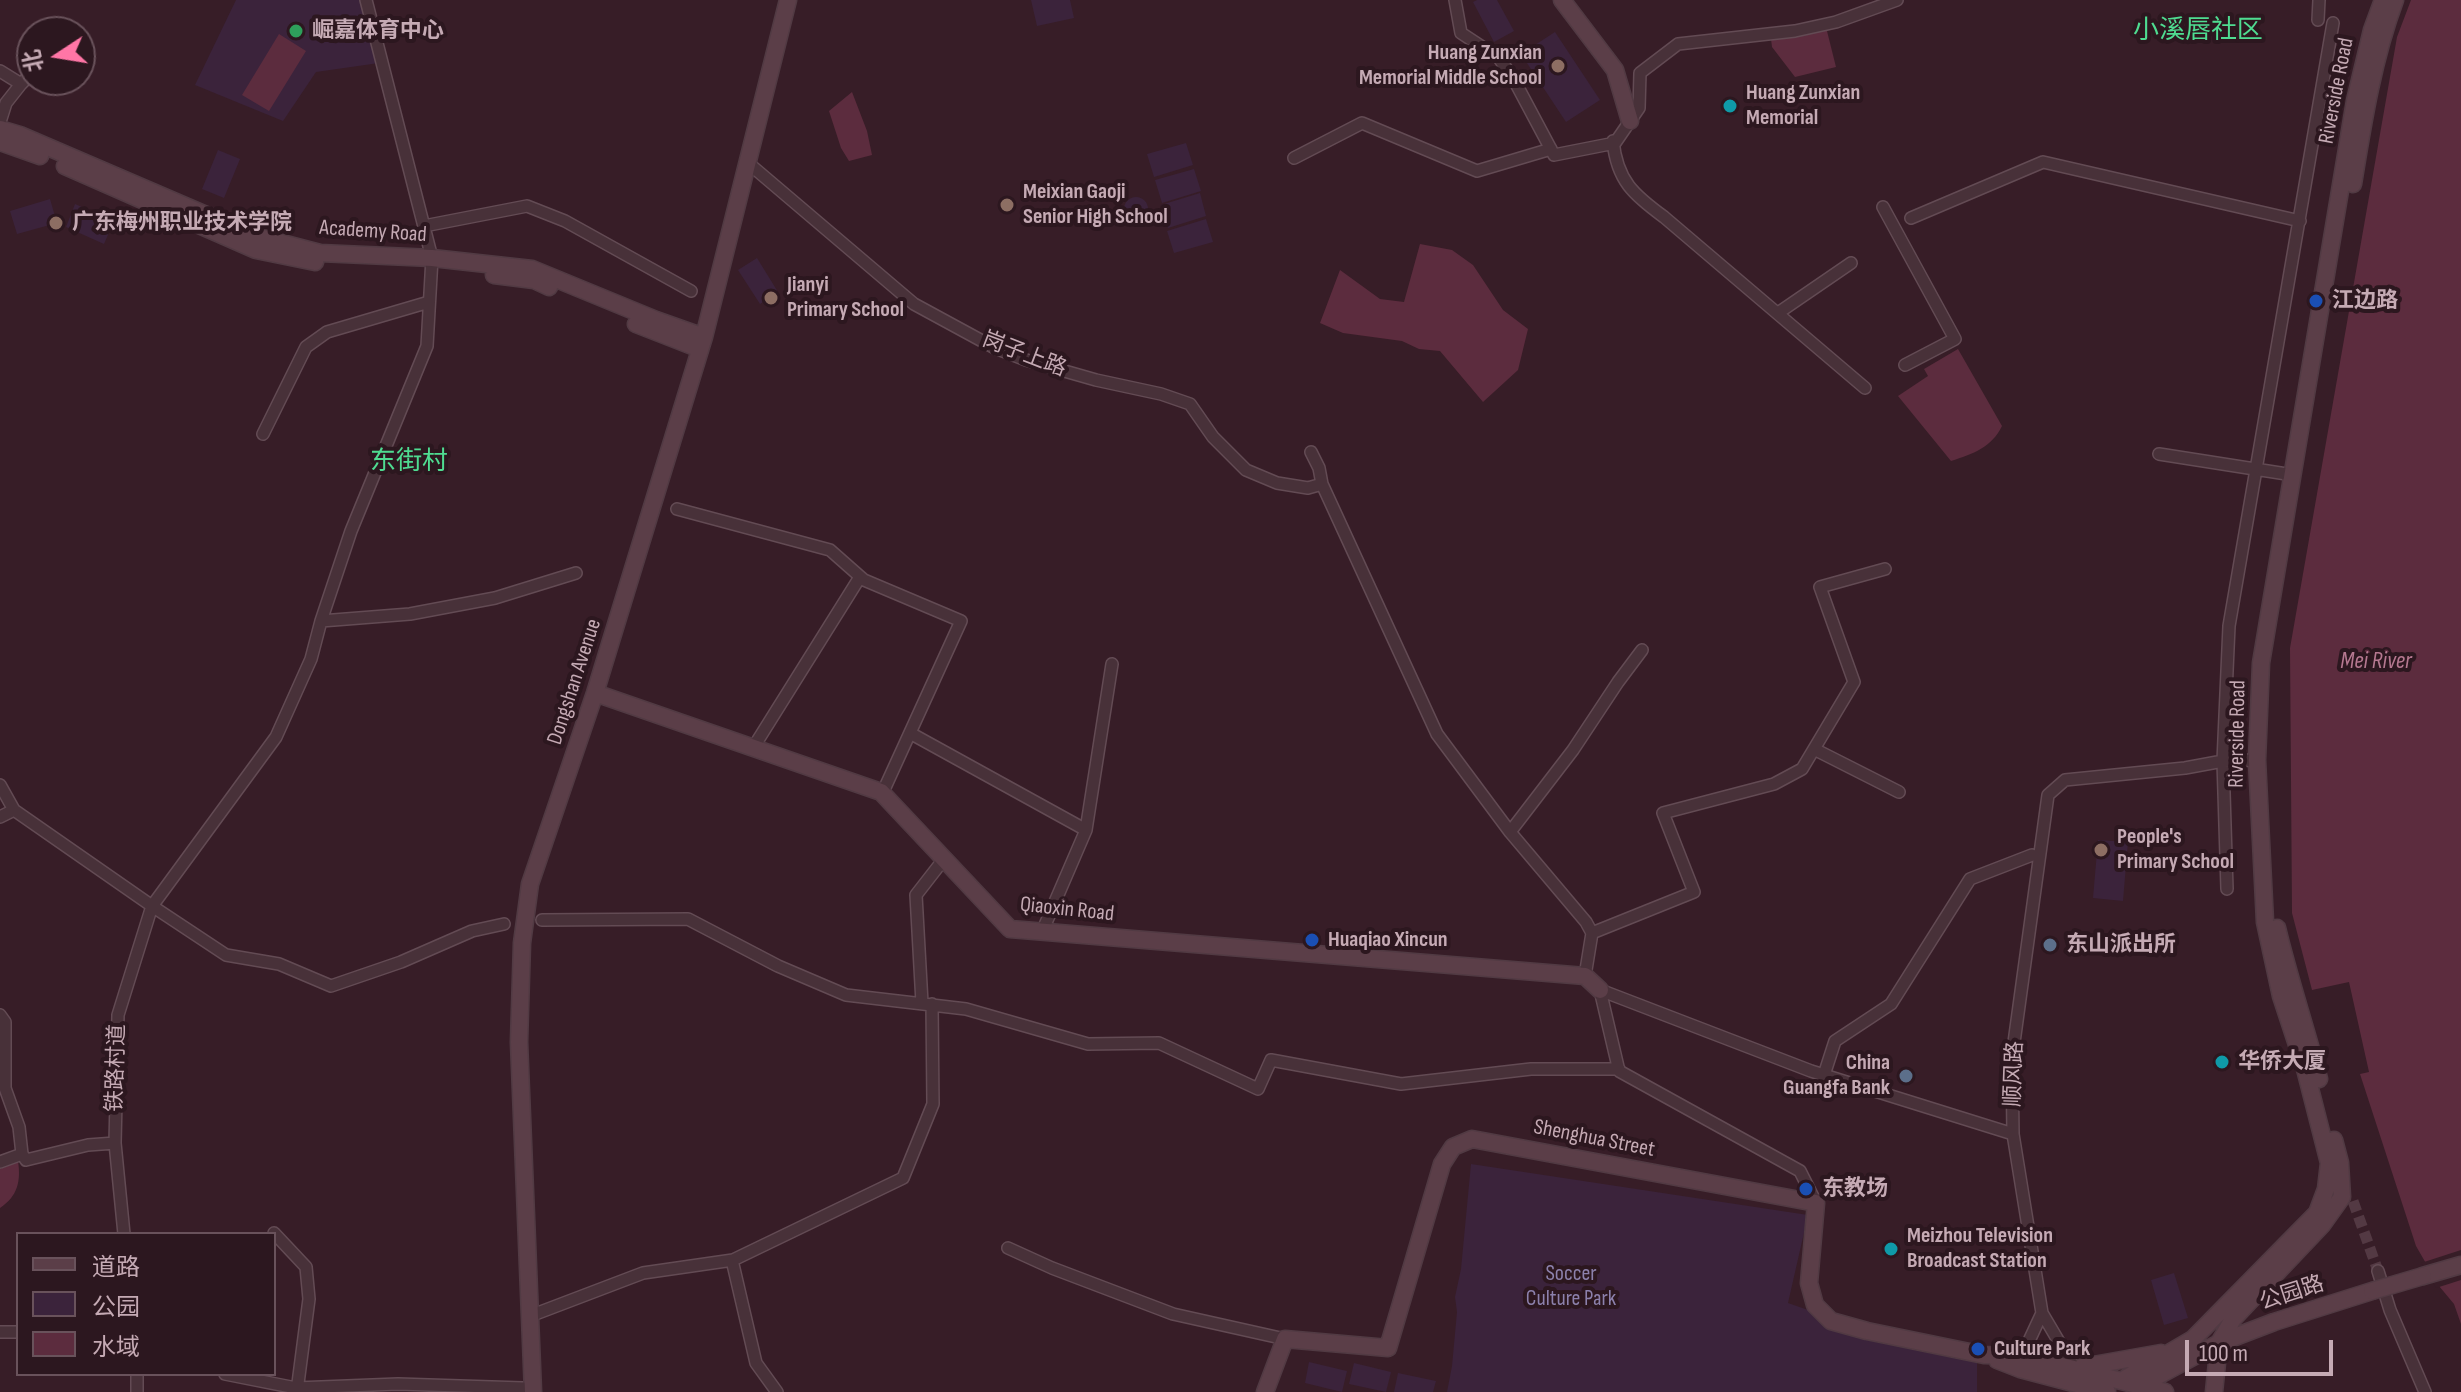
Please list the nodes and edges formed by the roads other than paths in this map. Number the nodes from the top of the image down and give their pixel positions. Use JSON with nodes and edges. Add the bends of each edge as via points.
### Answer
{"nodes":[{"id":1,"x":366,"y":0,"type":"edge"},
{"id":2,"x":788,"y":0,"type":"edge"},
{"id":3,"x":1455,"y":0,"type":"edge"},
{"id":4,"x":1562,"y":0,"type":"edge"},
{"id":5,"x":1897,"y":0,"type":"edge"},
{"id":6,"x":2319,"y":0,"type":"edge"},
{"id":7,"x":2383,"y":0,"type":"edge"},
{"id":8,"x":2395,"y":0,"type":"edge"},
{"id":9,"x":2318,"y":20,"type":"dead end"},
{"id":10,"x":2333,"y":23,"type":"dead end"},
{"id":11,"x":16,"y":90,"type":"edge"},
{"id":12,"x":1630,"y":121,"type":"junction"},
{"id":13,"x":0,"y":122,"type":"edge"},
{"id":14,"x":0,"y":129,"type":"edge"},
{"id":15,"x":1613,"y":141,"type":"dead end"},
{"id":16,"x":0,"y":142,"type":"edge"},
{"id":17,"x":1551,"y":149,"type":"junction"},
{"id":18,"x":1294,"y":158,"type":"dead end"},
{"id":19,"x":747,"y":162,"type":"junction"},
{"id":20,"x":1883,"y":207,"type":"dead end"},
{"id":21,"x":1911,"y":218,"type":"dead end"},
{"id":22,"x":2300,"y":221,"type":"junction"},
{"id":23,"x":424,"y":226,"type":"junction"},
{"id":24,"x":432,"y":263,"type":"junction"},
{"id":25,"x":1851,"y":263,"type":"dead end"},
{"id":26,"x":691,"y":291,"type":"dead end"},
{"id":27,"x":429,"y":302,"type":"junction"},
{"id":28,"x":1778,"y":313,"type":"junction"},
{"id":29,"x":702,"y":343,"type":"junction"},
{"id":30,"x":1905,"y":365,"type":"dead end"},
{"id":31,"x":1865,"y":388,"type":"dead end"},
{"id":32,"x":263,"y":434,"type":"dead end"},
{"id":33,"x":1311,"y":452,"type":"dead end"},
{"id":34,"x":2159,"y":454,"type":"dead end"},
{"id":35,"x":2293,"y":475,"type":"junction"},
{"id":36,"x":1322,"y":484,"type":"junction"},
{"id":37,"x":677,"y":509,"type":"dead end"},
{"id":38,"x":1885,"y":569,"type":"dead end"},
{"id":39,"x":576,"y":573,"type":"dead end"},
{"id":40,"x":860,"y":577,"type":"junction"},
{"id":41,"x":321,"y":621,"type":"junction"},
{"id":42,"x":1642,"y":650,"type":"dead end"},
{"id":43,"x":1112,"y":664,"type":"dead end"},
{"id":44,"x":595,"y":693,"type":"junction"},
{"id":45,"x":910,"y":733,"type":"junction"},
{"id":46,"x":753,"y":748,"type":"junction"},
{"id":47,"x":1814,"y":749,"type":"junction"},
{"id":48,"x":2257,"y":760,"type":"junction"},
{"id":49,"x":2223,"y":761,"type":"junction"},
{"id":50,"x":0,"y":785,"type":"edge"},
{"id":51,"x":1899,"y":792,"type":"dead end"},
{"id":52,"x":882,"y":794,"type":"junction"},
{"id":53,"x":14,"y":810,"type":"junction"},
{"id":54,"x":0,"y":817,"type":"edge"},
{"id":55,"x":1086,"y":830,"type":"junction"},
{"id":56,"x":1510,"y":832,"type":"junction"},
{"id":57,"x":2032,"y":855,"type":"dead end"},
{"id":58,"x":944,"y":859,"type":"junction"},
{"id":59,"x":2227,"y":889,"type":"dead end"},
{"id":60,"x":152,"y":906,"type":"junction"},
{"id":61,"x":542,"y":920,"type":"dead end"},
{"id":62,"x":504,"y":924,"type":"dead end"},
{"id":63,"x":1042,"y":932,"type":"junction"},
{"id":64,"x":1592,"y":933,"type":"junction"},
{"id":65,"x":1585,"y":976,"type":"junction"},
{"id":66,"x":1600,"y":990,"type":"junction"},
{"id":67,"x":927,"y":1004,"type":"junction"},
{"id":68,"x":0,"y":1015,"type":"edge"},
{"id":69,"x":1619,"y":1069,"type":"junction"},
{"id":70,"x":1824,"y":1075,"type":"junction"},
{"id":71,"x":2013,"y":1134,"type":"junction"},
{"id":72,"x":115,"y":1143,"type":"junction"},
{"id":73,"x":22,"y":1154,"type":"junction"},
{"id":74,"x":0,"y":1162,"type":"edge"},
{"id":75,"x":2326,"y":1189,"type":"junction"},
{"id":76,"x":2347,"y":1199,"type":"junction"},
{"id":77,"x":1816,"y":1203,"type":"junction"},
{"id":78,"x":124,"y":1232,"type":"edge"},
{"id":79,"x":276,"y":1235,"type":"edge"},
{"id":80,"x":1008,"y":1248,"type":"dead end"},
{"id":81,"x":732,"y":1260,"type":"junction"},
{"id":82,"x":2461,"y":1265,"type":"edge"},
{"id":83,"x":2378,"y":1271,"type":"tunnel mouth"},
{"id":84,"x":2257,"y":1294,"type":"junction"},
{"id":85,"x":2042,"y":1313,"type":"junction"},
{"id":86,"x":530,"y":1316,"type":"junction"},
{"id":87,"x":2274,"y":1322,"type":"junction"},
{"id":88,"x":1285,"y":1339,"type":"junction"},
{"id":89,"x":2219,"y":1343,"type":"junction"},
{"id":90,"x":2171,"y":1351,"type":"junction"},
{"id":91,"x":1984,"y":1355,"type":"junction"},
{"id":92,"x":2022,"y":1356,"type":"junction"},
{"id":93,"x":2075,"y":1369,"type":"junction"},
{"id":94,"x":238,"y":1376,"type":"edge"},
{"id":95,"x":2047,"y":1377,"type":"junction"},
{"id":96,"x":2120,"y":1386,"type":"edge"},
{"id":97,"x":2139,"y":1389,"type":"edge"},
{"id":98,"x":296,"y":1390,"type":"edge"},
{"id":99,"x":528,"y":1390,"type":"edge"},
{"id":100,"x":777,"y":1392,"type":"edge"},
{"id":101,"x":1265,"y":1392,"type":"edge"},
{"id":102,"x":2062,"y":1392,"type":"edge"},
{"id":103,"x":2107,"y":1392,"type":"edge"},
{"id":104,"x":2165,"y":1392,"type":"edge"},
{"id":105,"x":2214,"y":1392,"type":"edge"},
{"id":106,"x":2425,"y":1392,"type":"edge"}],
"edges":[{"from":1,"to":23,"type":"street","name":"铁路村道"},
{"from":2,"to":19,"type":"main road","name":"Dongshan Avenue"},
{"from":3,"to":17,"type":"street","via":[[1461,33],[1499,58]]},
{"from":4,"to":12,"type":"main road","via":[[1615,70]]},
{"from":5,"to":12,"type":"street","via":[[1795,31],[1678,44],[1640,73],[1639,108]]},
{"from":6,"to":9,"type":"street"},
{"from":7,"to":35,"type":"main road","name":"Riverside Road","via":[[2355,101]]},
{"from":8,"to":76,"type":"main road","name":"Riverside Road","via":[[2383,33],[2356,164],[2273,654],[2268,724],[2276,922]]},
{"from":10,"to":22,"type":"street"},
{"from":11,"to":13,"type":"street"},
{"from":12,"to":17,"type":"street","via":[[1615,143],[1554,155]]},
{"from":14,"to":24,"type":"main road","name":"Academy Road","via":[[255,236],[320,253]]},
{"from":15,"to":28,"type":"street","via":[[1626,184],[1636,197]]},
{"from":16,"to":24,"type":"main road","name":"Academy Road","via":[[256,250],[320,263]]},
{"from":17,"to":18,"type":"street","via":[[1477,171],[1362,123]]},
{"from":19,"to":29,"type":"main road","name":"Dongshan Avenue"},
{"from":19,"to":36,"type":"street","name":"岗子上路","via":[[914,304],[1026,360],[1190,404],[1246,470],[1277,483],[1308,488]]},
{"from":20,"to":30,"type":"street","via":[[1955,339]]},
{"from":21,"to":22,"type":"street","via":[[2043,162]]},
{"from":22,"to":49,"type":"street","via":[[2229,626]]},
{"from":23,"to":24,"type":"street","name":"铁路村道"},
{"from":23,"to":26,"type":"street","via":[[527,206],[565,221]]},
{"from":24,"to":27,"type":"street","name":"铁路村道"},
{"from":24,"to":29,"type":"main road","name":"Academy Road","via":[[532,269]]},
{"from":25,"to":28,"type":"street"},
{"from":27,"to":32,"type":"street","via":[[327,332],[306,347]]},
{"from":27,"to":41,"type":"street","name":"铁路村道","via":[[427,346],[351,531]]},
{"from":28,"to":31,"type":"street"},
{"from":29,"to":44,"type":"main road","name":"Dongshan Avenue"},
{"from":33,"to":36,"type":"street"},
{"from":34,"to":35,"type":"street"},
{"from":35,"to":48,"type":"main road","name":"Riverside Road","via":[[2261,663]]},
{"from":36,"to":56,"type":"street","via":[[1437,734]]},
{"from":37,"to":40,"type":"street","via":[[830,550]]},
{"from":38,"to":47,"type":"street","via":[[1820,587],[1854,682]]},
{"from":39,"to":41,"type":"street","via":[[495,598],[410,614]]},
{"from":40,"to":45,"type":"street","via":[[961,621]]},
{"from":40,"to":46,"type":"street"},
{"from":41,"to":60,"type":"street","name":"铁路村道","via":[[311,659],[276,737]]},
{"from":42,"to":56,"type":"street"},
{"from":43,"to":55,"type":"street"},
{"from":44,"to":46,"type":"main road","name":"Qiaoxin Road"},
{"from":44,"to":86,"type":"main road","name":"Dongshan Avenue","via":[[530,884],[522,943],[519,1042]]},
{"from":45,"to":52,"type":"street"},
{"from":45,"to":55,"type":"street"},
{"from":46,"to":52,"type":"main road","name":"Qiaoxin Road"},
{"from":47,"to":51,"type":"street"},
{"from":47,"to":64,"type":"street","via":[[1802,769],[1774,784],[1663,813],[1694,892]]},
{"from":48,"to":49,"type":"street","name":"顺风路"},
{"from":48,"to":75,"type":"main road","name":"Riverside Road","via":[[2265,922],[2329,1163]]},
{"from":49,"to":59,"type":"street"},
{"from":49,"to":71,"type":"street","name":"顺风路","via":[[2065,780],[2048,795],[2012,1057]]},
{"from":50,"to":53,"type":"street"},
{"from":52,"to":58,"type":"main road","name":"Qiaoxin Road"},
{"from":53,"to":54,"type":"street"},
{"from":53,"to":60,"type":"street"},
{"from":55,"to":63,"type":"street"},
{"from":56,"to":64,"type":"street"},
{"from":57,"to":70,"type":"street","via":[[1970,879],[1891,1004],[1835,1041]]},
{"from":58,"to":63,"type":"main road","name":"Qiaoxin Road","via":[[1010,929]]},
{"from":58,"to":67,"type":"street","via":[[916,895]]},
{"from":60,"to":62,"type":"street","via":[[226,955],[279,964],[331,986],[472,931]]},
{"from":60,"to":72,"type":"street","name":"铁路村道","via":[[118,1015]]},
{"from":61,"to":67,"type":"street","via":[[688,919],[846,995]]},
{"from":63,"to":65,"type":"main road","name":"Qiaoxin Road"},
{"from":64,"to":65,"type":"street"},
{"from":65,"to":66,"type":"main road"},
{"from":66,"to":69,"type":"street"},
{"from":66,"to":70,"type":"street"},
{"from":67,"to":69,"type":"street","via":[[966,1009],[1088,1044],[1159,1043],[1258,1089],[1271,1060],[1401,1084],[1531,1069]]},
{"from":67,"to":81,"type":"street","via":[[933,1104],[903,1178]]},
{"from":68,"to":73,"type":"street","via":[[5,1022],[5,1088]]},
{"from":69,"to":77,"type":"street","via":[[1800,1171]]},
{"from":70,"to":71,"type":"street"},
{"from":71,"to":85,"type":"street","name":"顺风路"},
{"from":72,"to":73,"type":"street","via":[[26,1160]]},
{"from":72,"to":78,"type":"street","name":"铁路村道"},
{"from":73,"to":74,"type":"street"},
{"from":75,"to":76,"type":"street"},
{"from":75,"to":90,"type":"main road","name":"Riverside Road","via":[[2313,1217],[2193,1339]]},
{"from":76,"to":84,"type":"main road"},
{"from":77,"to":88,"type":"main road","name":"Shenghua Street","via":[[1472,1139],[1453,1147],[1442,1164],[1388,1348]]},
{"from":77,"to":91,"type":"main road","via":[[1809,1283],[1815,1305],[1831,1321]]},
{"from":79,"to":98,"type":"street","via":[[306,1267],[309,1299]]},
{"from":80,"to":88,"type":"street","via":[[1173,1314]]},
{"from":81,"to":86,"type":"street","via":[[643,1273]]},
{"from":81,"to":100,"type":"street","via":[[756,1363]]},
{"from":82,"to":87,"type":"main road","name":"公园路","bridge":true},
{"from":83,"to":106,"type":"street"},
{"from":84,"to":87,"type":"main road","via":[[2259,1311]]},
{"from":84,"to":89,"type":"main road"},
{"from":85,"to":92,"type":"street"},
{"from":85,"to":93,"type":"street","name":"顺风路"},
{"from":86,"to":99,"type":"main road","name":"Dongshan Avenue"},
{"from":87,"to":89,"type":"main road","name":"公园路"},
{"from":88,"to":101,"type":"main road"},
{"from":89,"to":97,"type":"main road","name":"公园路"},
{"from":89,"to":105,"type":"main road"},
{"from":90,"to":93,"type":"main road"},
{"from":90,"to":96,"type":"main road","name":"Riverside Road"},
{"from":91,"to":92,"type":"main road"},
{"from":91,"to":95,"type":"main road"},
{"from":92,"to":93,"type":"main road"},
{"from":93,"to":96,"type":"main road"},
{"from":94,"to":98,"type":"street","via":[[295,1385]]},
{"from":95,"to":102,"type":"main road"},
{"from":95,"to":103,"type":"main road"},
{"from":96,"to":97,"type":"main road"},
{"from":97,"to":104,"type":"main road"},
{"from":98,"to":99,"type":"street","via":[[398,1384]]}]}
